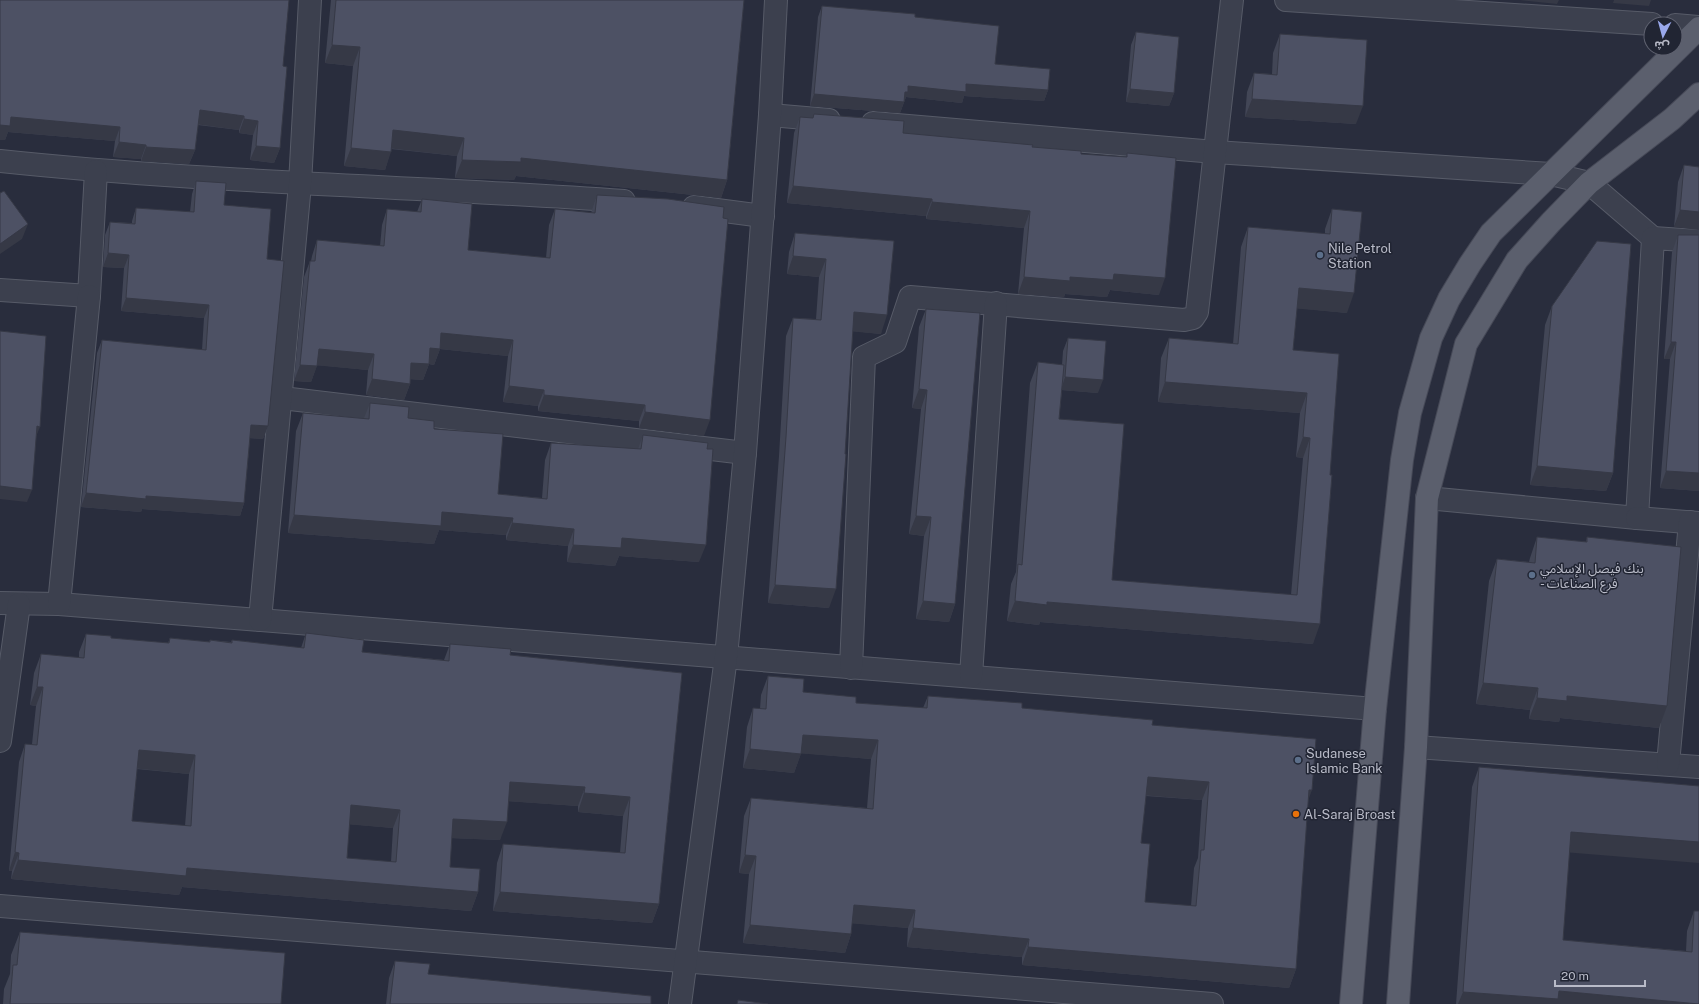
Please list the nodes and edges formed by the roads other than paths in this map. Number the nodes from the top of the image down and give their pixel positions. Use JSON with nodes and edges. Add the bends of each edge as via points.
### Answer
{"nodes":[{"id":1,"x":310,"y":0,"type":"edge"},
{"id":2,"x":776,"y":0,"type":"edge"},
{"id":3,"x":1232,"y":0,"type":"edge"},
{"id":4,"x":1286,"y":0,"type":"edge"},
{"id":5,"x":1643,"y":23,"type":"edge"},
{"id":6,"x":1683,"y":27,"type":"edge"},
{"id":7,"x":1699,"y":28,"type":"edge"},
{"id":8,"x":1699,"y":94,"type":"edge"},
{"id":9,"x":770,"y":115,"type":"junction"},
{"id":10,"x":1215,"y":152,"type":"junction"},
{"id":11,"x":0,"y":162,"type":"edge"},
{"id":12,"x":96,"y":171,"type":"junction"},
{"id":13,"x":1551,"y":174,"type":"junction"},
{"id":14,"x":1589,"y":183,"type":"junction"},
{"id":15,"x":300,"y":184,"type":"junction"},
{"id":16,"x":647,"y":202,"type":"edge"},
{"id":17,"x":670,"y":204,"type":"edge"},
{"id":18,"x":763,"y":216,"type":"junction"},
{"id":19,"x":1653,"y":238,"type":"junction"},
{"id":20,"x":1699,"y":241,"type":"edge"},
{"id":21,"x":0,"y":290,"type":"edge"},
{"id":22,"x":88,"y":296,"type":"junction"},
{"id":23,"x":996,"y":303,"type":"junction"},
{"id":24,"x":282,"y":398,"type":"junction"},
{"id":25,"x":745,"y":453,"type":"junction"},
{"id":26,"x":1427,"y":498,"type":"junction"},
{"id":27,"x":1636,"y":518,"type":"junction"},
{"id":28,"x":1694,"y":522,"type":"edge"},
{"id":29,"x":9,"y":603,"type":"edge"},
{"id":30,"x":59,"y":604,"type":"junction"},
{"id":31,"x":260,"y":620,"type":"junction"},
{"id":32,"x":726,"y":657,"type":"junction"},
{"id":33,"x":851,"y":668,"type":"junction"},
{"id":34,"x":970,"y":676,"type":"junction"},
{"id":35,"x":1375,"y":709,"type":"junction"},
{"id":36,"x":0,"y":741,"type":"edge"},
{"id":37,"x":1416,"y":747,"type":"junction"},
{"id":38,"x":1668,"y":764,"type":"junction"},
{"id":39,"x":1699,"y":767,"type":"edge"},
{"id":40,"x":0,"y":906,"type":"edge"},
{"id":41,"x":685,"y":962,"type":"junction"},
{"id":42,"x":1175,"y":1003,"type":"edge"},
{"id":43,"x":680,"y":1004,"type":"edge"},
{"id":44,"x":1212,"y":1004,"type":"edge"},
{"id":45,"x":1351,"y":1004,"type":"edge"},
{"id":46,"x":1398,"y":1004,"type":"edge"}],
"edges":[{"from":1,"to":15,"type":"street"},
{"from":2,"to":9,"type":"street"},
{"from":3,"to":10,"type":"street"},
{"from":4,"to":5,"type":"street"},
{"from":6,"to":7,"type":"street"},
{"from":7,"to":13,"type":"main road"},
{"from":8,"to":14,"type":"main road","via":[[1672,119]]},
{"from":9,"to":10,"type":"street"},
{"from":9,"to":18,"type":"street"},
{"from":10,"to":13,"type":"street"},
{"from":10,"to":23,"type":"street","via":[[1197,312],[1193,318],[1184,320]]},
{"from":11,"to":12,"type":"street"},
{"from":12,"to":15,"type":"street"},
{"from":12,"to":22,"type":"street"},
{"from":13,"to":14,"type":"street"},
{"from":13,"to":35,"type":"main road","via":[[1491,233],[1449,299],[1431,338],[1410,413],[1402,460]]},
{"from":14,"to":19,"type":"street"},
{"from":14,"to":26,"type":"main road","via":[[1517,260],[1466,344]]},
{"from":15,"to":16,"type":"street","via":[[504,192]]},
{"from":15,"to":24,"type":"street"},
{"from":17,"to":18,"type":"street"},
{"from":18,"to":25,"type":"street"},
{"from":19,"to":20,"type":"street"},
{"from":19,"to":27,"type":"street"},
{"from":21,"to":22,"type":"street"},
{"from":22,"to":30,"type":"street"},
{"from":23,"to":33,"type":"street","via":[[910,297],[895,342],[864,357]]},
{"from":23,"to":34,"type":"street"},
{"from":24,"to":25,"type":"street"},
{"from":24,"to":31,"type":"street"},
{"from":25,"to":32,"type":"street"},
{"from":26,"to":27,"type":"street"},
{"from":26,"to":37,"type":"main road"},
{"from":27,"to":28,"type":"street"},
{"from":28,"to":38,"type":"street"},
{"from":29,"to":30,"type":"street"},
{"from":29,"to":36,"type":"street"},
{"from":30,"to":31,"type":"street"},
{"from":31,"to":32,"type":"street"},
{"from":32,"to":33,"type":"street"},
{"from":32,"to":41,"type":"street"},
{"from":33,"to":34,"type":"street"},
{"from":34,"to":35,"type":"street"},
{"from":35,"to":45,"type":"main road"},
{"from":37,"to":38,"type":"street"},
{"from":37,"to":46,"type":"main road"},
{"from":38,"to":39,"type":"street"},
{"from":40,"to":41,"type":"street"},
{"from":41,"to":42,"type":"street"},
{"from":41,"to":43,"type":"street"},
{"from":42,"to":44,"type":"street"}]}
